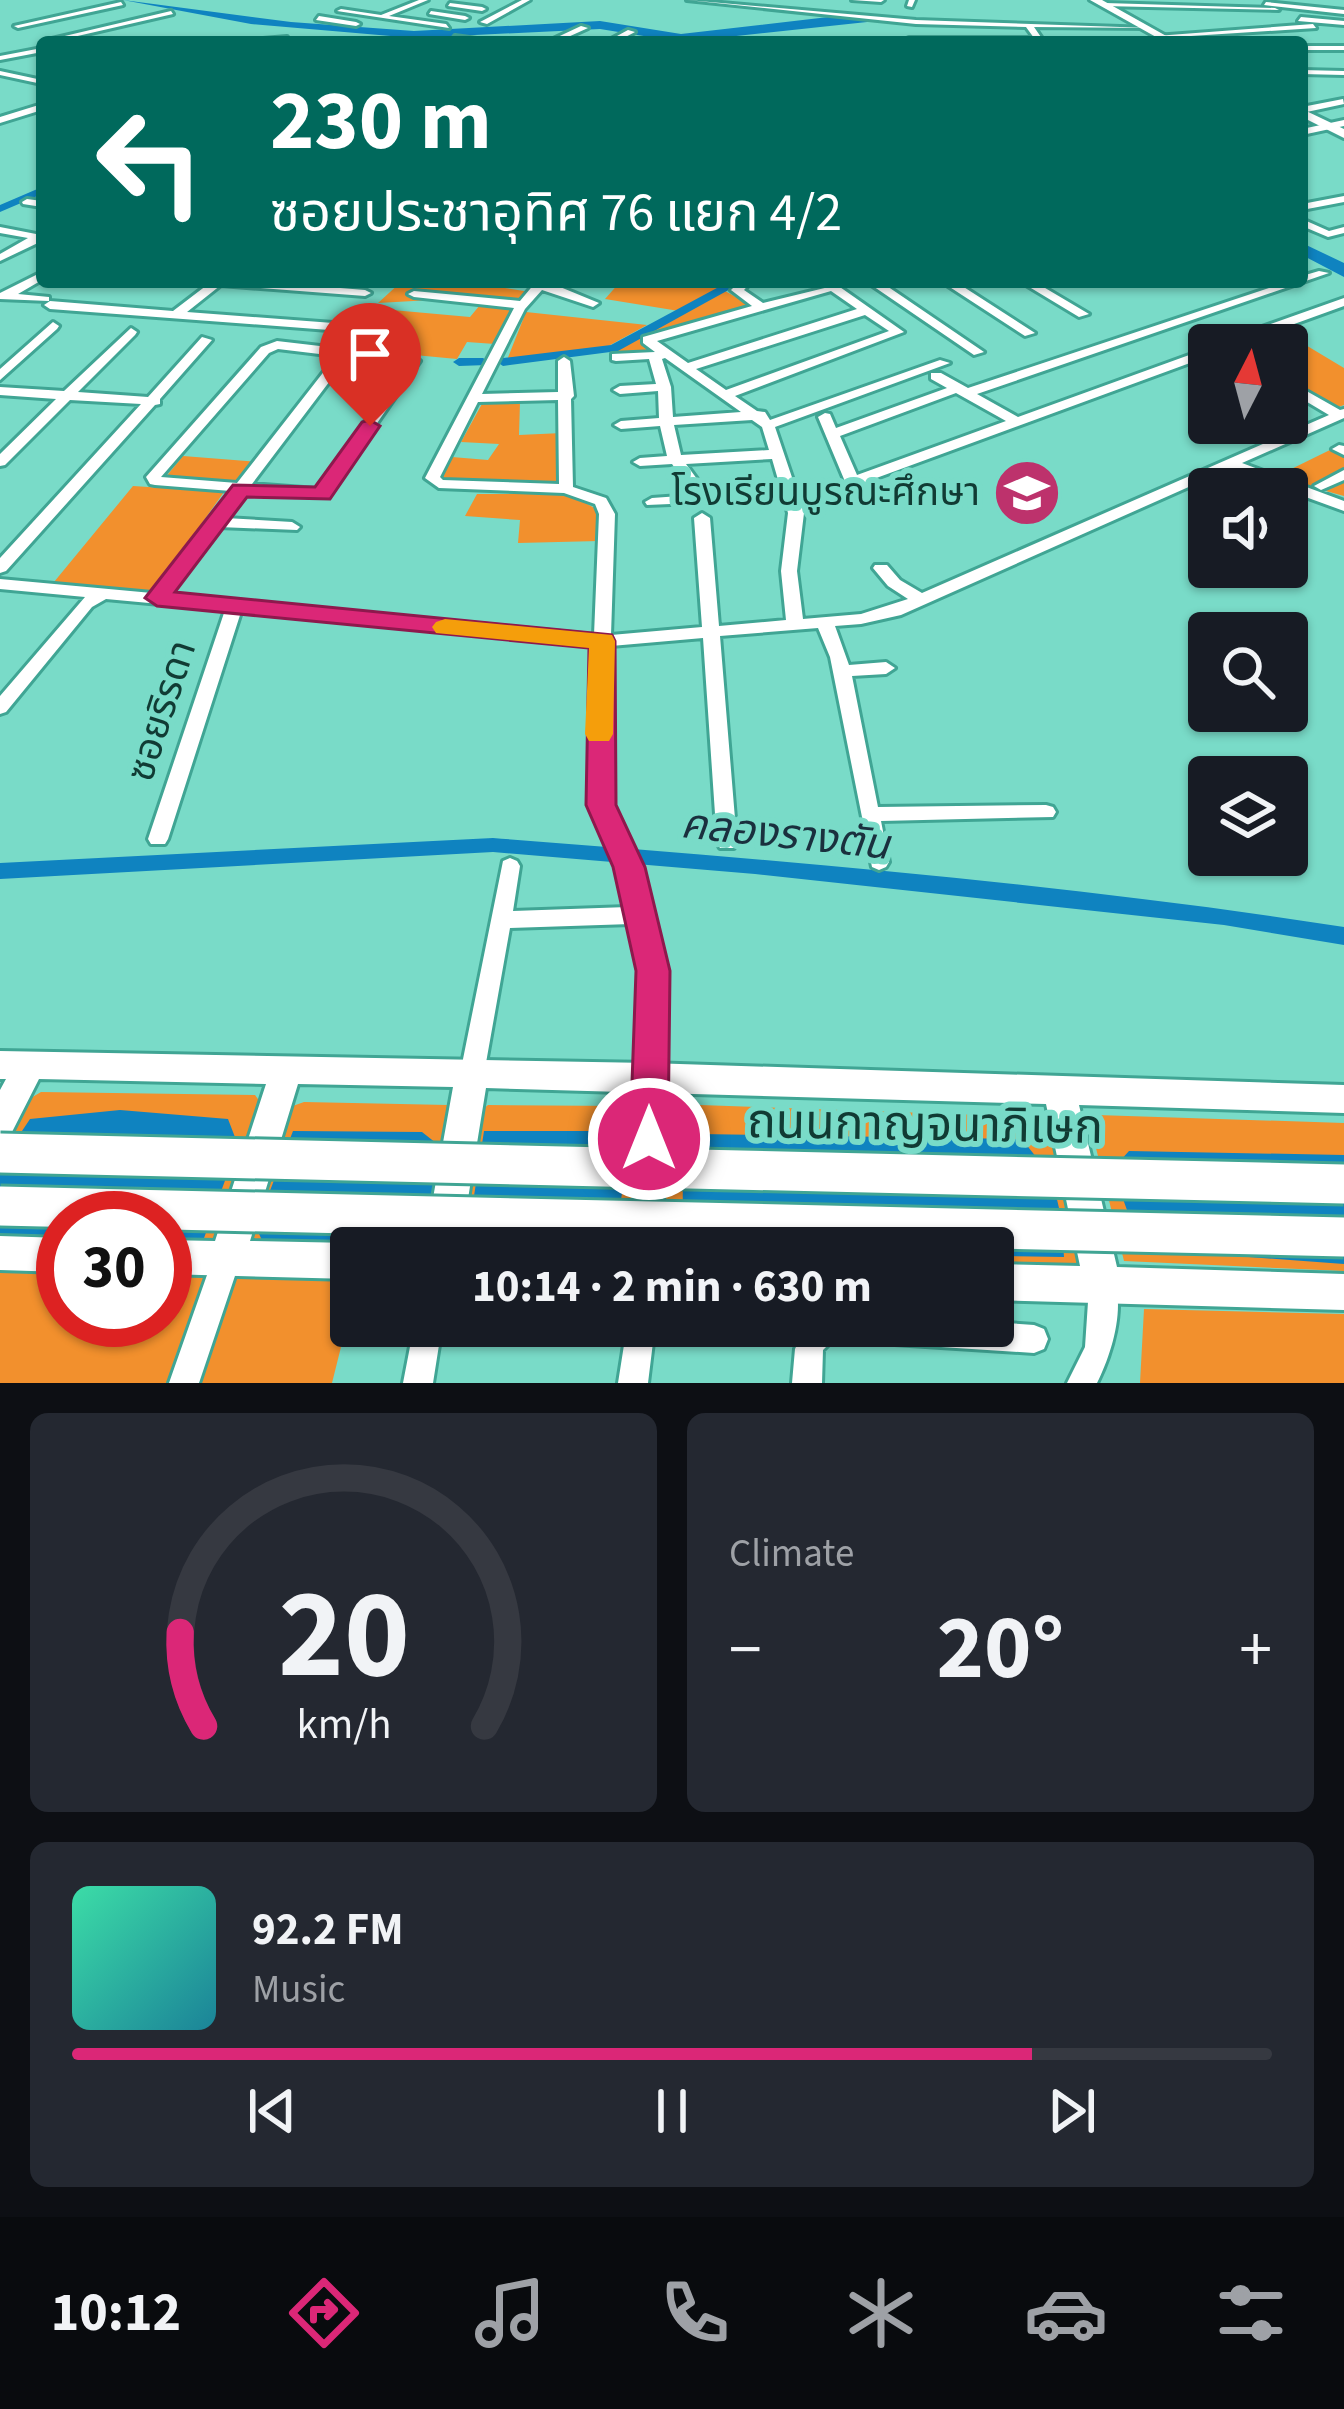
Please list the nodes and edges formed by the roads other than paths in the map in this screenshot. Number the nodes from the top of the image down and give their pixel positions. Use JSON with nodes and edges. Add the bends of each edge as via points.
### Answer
{"nodes":[{"id":1,"x":100,"y":0,"type":"edge"},
{"id":2,"x":421,"y":0,"type":"edge"},
{"id":3,"x":527,"y":0,"type":"edge"},
{"id":4,"x":690,"y":0,"type":"edge"},
{"id":5,"x":856,"y":0,"type":"edge"},
{"id":6,"x":880,"y":0,"type":"edge"},
{"id":7,"x":717,"y":2,"type":"edge"},
{"id":8,"x":367,"y":3,"type":"dead end"},
{"id":9,"x":1100,"y":3,"type":"edge"},
{"id":10,"x":121,"y":4,"type":"dead end"},
{"id":11,"x":1267,"y":4,"type":"edge"},
{"id":12,"x":1172,"y":7,"type":"junction"},
{"id":13,"x":402,"y":8,"type":"junction"},
{"id":14,"x":482,"y":9,"type":"dead end"},
{"id":15,"x":341,"y":10,"type":"dead end"},
{"id":16,"x":1344,"y":12,"type":"edge"},
{"id":17,"x":171,"y":13,"type":"dead end"},
{"id":18,"x":1180,"y":15,"type":"dead end"},
{"id":19,"x":379,"y":16,"type":"junction"},
{"id":20,"x":320,"y":18,"type":"dead end"},
{"id":21,"x":465,"y":18,"type":"dead end"},
{"id":22,"x":960,"y":18,"type":"dead end"},
{"id":23,"x":1284,"y":18,"type":"dead end"},
{"id":24,"x":0,"y":20,"type":"edge"},
{"id":25,"x":1232,"y":21,"type":"junction"},
{"id":26,"x":484,"y":22,"type":"dead end"},
{"id":27,"x":1344,"y":23,"type":"edge"},
{"id":28,"x":357,"y":24,"type":"junction"},
{"id":29,"x":446,"y":26,"type":"dead end"},
{"id":30,"x":1143,"y":26,"type":"junction"},
{"id":31,"x":1312,"y":26,"type":"dead end"},
{"id":32,"x":19,"y":27,"type":"junction"},
{"id":33,"x":1030,"y":27,"type":"junction"},
{"id":34,"x":584,"y":28,"type":"dead end"},
{"id":35,"x":1250,"y":30,"type":"junction"},
{"id":36,"x":0,"y":31,"type":"edge"},
{"id":37,"x":398,"y":31,"type":"dead end"},
{"id":38,"x":631,"y":32,"type":"dead end"},
{"id":39,"x":45,"y":36,"type":"edge"},
{"id":40,"x":80,"y":36,"type":"edge"},
{"id":41,"x":565,"y":36,"type":"edge"},
{"id":42,"x":623,"y":36,"type":"edge"},
{"id":43,"x":1036,"y":36,"type":"edge"},
{"id":44,"x":1160,"y":36,"type":"joint"},
{"id":45,"x":1308,"y":48,"type":"edge"},
{"id":46,"x":1344,"y":48,"type":"edge"},
{"id":47,"x":36,"y":52,"type":"edge"},
{"id":48,"x":5,"y":60,"type":"edge"},
{"id":49,"x":0,"y":72,"type":"edge"},
{"id":50,"x":1343,"y":73,"type":"edge"},
{"id":51,"x":1308,"y":76,"type":"edge"},
{"id":52,"x":36,"y":81,"type":"edge"},
{"id":53,"x":1308,"y":84,"type":"edge"},
{"id":54,"x":1311,"y":88,"type":"dead end"},
{"id":55,"x":1343,"y":102,"type":"edge"},
{"id":56,"x":36,"y":108,"type":"edge"},
{"id":57,"x":1308,"y":110,"type":"edge"},
{"id":58,"x":1308,"y":114,"type":"edge"},
{"id":59,"x":0,"y":120,"type":"edge"},
{"id":60,"x":1344,"y":123,"type":"edge"},
{"id":61,"x":1329,"y":126,"type":"junction"},
{"id":62,"x":1308,"y":130,"type":"edge"},
{"id":63,"x":1344,"y":134,"type":"edge"},
{"id":64,"x":1344,"y":199,"type":"edge"},
{"id":65,"x":27,"y":202,"type":"dead end"},
{"id":66,"x":36,"y":203,"type":"edge"},
{"id":67,"x":1308,"y":206,"type":"edge"},
{"id":68,"x":1308,"y":225,"type":"edge"},
{"id":69,"x":0,"y":230,"type":"edge"},
{"id":70,"x":1344,"y":230,"type":"edge"},
{"id":71,"x":36,"y":236,"type":"edge"},
{"id":72,"x":36,"y":240,"type":"edge"},
{"id":73,"x":0,"y":259,"type":"edge"},
{"id":74,"x":1323,"y":273,"type":"dead end"},
{"id":75,"x":36,"y":278,"type":"edge"},
{"id":76,"x":1308,"y":278,"type":"edge"},
{"id":77,"x":212,"y":288,"type":"edge"},
{"id":78,"x":299,"y":288,"type":"edge"},
{"id":79,"x":538,"y":288,"type":"edge"},
{"id":80,"x":552,"y":288,"type":"edge"},
{"id":81,"x":739,"y":288,"type":"edge"},
{"id":82,"x":829,"y":288,"type":"edge"},
{"id":83,"x":834,"y":288,"type":"edge"},
{"id":84,"x":882,"y":288,"type":"edge"},
{"id":85,"x":958,"y":288,"type":"edge"},
{"id":86,"x":1038,"y":288,"type":"edge"},
{"id":87,"x":1279,"y":288,"type":"edge"},
{"id":88,"x":365,"y":293,"type":"dead end"},
{"id":89,"x":414,"y":294,"type":"dead end"},
{"id":90,"x":3,"y":296,"type":"edge"},
{"id":91,"x":1344,"y":302,"type":"edge"},
{"id":92,"x":593,"y":303,"type":"dead end"},
{"id":93,"x":523,"y":305,"type":"junction"},
{"id":94,"x":759,"y":306,"type":"junction"},
{"id":95,"x":867,"y":310,"type":"junction"},
{"id":96,"x":176,"y":314,"type":"junction"},
{"id":97,"x":1083,"y":314,"type":"dead end"},
{"id":98,"x":1174,"y":323,"type":"junction"},
{"id":99,"x":1284,"y":324,"type":"edge"},
{"id":100,"x":53,"y":326,"type":"dead end"},
{"id":101,"x":328,"y":326,"type":"dead end"},
{"id":102,"x":131,"y":332,"type":"dead end"},
{"id":103,"x":1188,"y":332,"type":"edge"},
{"id":104,"x":1029,"y":333,"type":"dead end"},
{"id":105,"x":206,"y":340,"type":"dead end"},
{"id":106,"x":344,"y":352,"type":"junction"},
{"id":107,"x":977,"y":352,"type":"dead end"},
{"id":108,"x":1188,"y":354,"type":"edge"},
{"id":109,"x":659,"y":355,"type":"junction"},
{"id":110,"x":616,"y":358,"type":"dead end"},
{"id":111,"x":564,"y":361,"type":"dead end"},
{"id":112,"x":686,"y":368,"type":"junction"},
{"id":113,"x":0,"y":376,"type":"edge"},
{"id":114,"x":664,"y":387,"type":"junction"},
{"id":115,"x":620,"y":390,"type":"dead end"},
{"id":116,"x":0,"y":391,"type":"edge"},
{"id":117,"x":962,"y":391,"type":"junction"},
{"id":118,"x":728,"y":394,"type":"junction"},
{"id":119,"x":69,"y":395,"type":"junction"},
{"id":120,"x":567,"y":396,"type":"junction"},
{"id":121,"x":1308,"y":396,"type":"edge"},
{"id":122,"x":475,"y":398,"type":"junction"},
{"id":123,"x":155,"y":401,"type":"junction"},
{"id":124,"x":1341,"y":414,"type":"edge"},
{"id":125,"x":825,"y":417,"type":"dead end"},
{"id":126,"x":764,"y":420,"type":"junction"},
{"id":127,"x":666,"y":422,"type":"junction"},
{"id":128,"x":1017,"y":422,"type":"junction"},
{"id":129,"x":622,"y":425,"type":"dead end"},
{"id":130,"x":1308,"y":429,"type":"edge"},
{"id":131,"x":832,"y":434,"type":"junction"},
{"id":132,"x":1273,"y":444,"type":"edge"},
{"id":133,"x":776,"y":454,"type":"junction"},
{"id":134,"x":675,"y":459,"type":"junction"},
{"id":135,"x":640,"y":461,"type":"dead end"},
{"id":136,"x":0,"y":462,"type":"edge"},
{"id":137,"x":1227,"y":464,"type":"junction"},
{"id":138,"x":1344,"y":474,"type":"edge"},
{"id":139,"x":852,"y":482,"type":"junction"},
{"id":140,"x":1321,"y":486,"type":"dead end"},
{"id":141,"x":566,"y":489,"type":"junction"},
{"id":142,"x":241,"y":490,"type":"junction"},
{"id":143,"x":791,"y":494,"type":"junction"},
{"id":144,"x":652,"y":502,"type":"dead end"},
{"id":145,"x":861,"y":503,"type":"dead end"},
{"id":146,"x":1344,"y":506,"type":"edge"},
{"id":147,"x":703,"y":509,"type":"junction"},
{"id":148,"x":214,"y":522,"type":"junction"},
{"id":149,"x":292,"y":527,"type":"dead end"},
{"id":150,"x":0,"y":568,"type":"edge"},
{"id":151,"x":881,"y":568,"type":"dead end"},
{"id":152,"x":0,"y":584,"type":"edge"},
{"id":153,"x":100,"y":596,"type":"junction"},
{"id":154,"x":157,"y":598,"type":"junction"},
{"id":155,"x":921,"y":600,"type":"junction"},
{"id":156,"x":235,"y":605,"type":"junction"},
{"id":157,"x":826,"y":622,"type":"junction"},
{"id":158,"x":795,"y":625,"type":"junction"},
{"id":159,"x":711,"y":632,"type":"junction"},
{"id":160,"x":602,"y":641,"type":"junction"},
{"id":161,"x":886,"y":668,"type":"dead end"},
{"id":162,"x":842,"y":671,"type":"junction"},
{"id":163,"x":0,"y":708,"type":"edge"},
{"id":164,"x":1046,"y":812,"type":"dead end"},
{"id":165,"x":872,"y":814,"type":"junction"},
{"id":166,"x":158,"y":839,"type":"dead end"},
{"id":167,"x":727,"y":843,"type":"dead end"},
{"id":168,"x":879,"y":862,"type":"dead end"},
{"id":169,"x":511,"y":866,"type":"dead end"},
{"id":170,"x":641,"y":915,"type":"junction"},
{"id":171,"x":500,"y":920,"type":"junction"},
{"id":172,"x":15,"y":1065,"type":"edge"},
{"id":173,"x":286,"y":1072,"type":"junction"},
{"id":174,"x":472,"y":1074,"type":"junction"},
{"id":175,"x":649,"y":1077,"type":"junction"},
{"id":176,"x":1059,"y":1090,"type":"junction"},
{"id":177,"x":1344,"y":1099,"type":"edge"},
{"id":178,"x":0,"y":1122,"type":"edge"},
{"id":179,"x":0,"y":1153,"type":"edge"},
{"id":180,"x":1344,"y":1184,"type":"edge"},
{"id":181,"x":0,"y":1206,"type":"edge"},
{"id":182,"x":446,"y":1227,"type":"edge"},
{"id":183,"x":650,"y":1227,"type":"edge"},
{"id":184,"x":1344,"y":1238,"type":"edge"},
{"id":185,"x":0,"y":1253,"type":"edge"},
{"id":186,"x":36,"y":1254,"type":"edge"},
{"id":187,"x":192,"y":1257,"type":"edge"},
{"id":188,"x":227,"y":1258,"type":"junction"},
{"id":189,"x":330,"y":1260,"type":"edge"},
{"id":190,"x":1014,"y":1283,"type":"edge"},
{"id":191,"x":1102,"y":1287,"type":"junction"},
{"id":192,"x":1344,"y":1292,"type":"edge"},
{"id":193,"x":1034,"y":1339,"type":"dead end"},
{"id":194,"x":424,"y":1347,"type":"edge"},
{"id":195,"x":638,"y":1347,"type":"edge"},
{"id":196,"x":184,"y":1383,"type":"edge"},
{"id":197,"x":418,"y":1383,"type":"edge"},
{"id":198,"x":633,"y":1383,"type":"edge"},
{"id":199,"x":807,"y":1383,"type":"edge"},
{"id":200,"x":1082,"y":1383,"type":"edge"}],
"edges":[{"from":1,"to":24,"type":"street"},
{"from":2,"to":13,"type":"street"},
{"from":2,"to":14,"type":"street"},
{"from":3,"to":26,"type":"street"},
{"from":4,"to":7,"type":"street"},
{"from":5,"to":6,"type":"street"},
{"from":7,"to":33,"type":"street","via":[[946,27]]},
{"from":8,"to":13,"type":"street"},
{"from":9,"to":12,"type":"street"},
{"from":9,"to":30,"type":"main road"},
{"from":10,"to":32,"type":"street"},
{"from":11,"to":12,"type":"street"},
{"from":11,"to":16,"type":"street"},
{"from":11,"to":27,"type":"street","via":[[1303,20]]},
{"from":12,"to":18,"type":"street"},
{"from":13,"to":19,"type":"street"},
{"from":13,"to":21,"type":"street"},
{"from":15,"to":19,"type":"street"},
{"from":17,"to":40,"type":"street"},
{"from":19,"to":28,"type":"street"},
{"from":19,"to":29,"type":"street"},
{"from":20,"to":28,"type":"street"},
{"from":22,"to":30,"type":"street"},
{"from":23,"to":25,"type":"street"},
{"from":24,"to":32,"type":"street"},
{"from":25,"to":30,"type":"street"},
{"from":25,"to":35,"type":"street"},
{"from":28,"to":37,"type":"street"},
{"from":30,"to":33,"type":"street"},
{"from":30,"to":44,"type":"main road"},
{"from":31,"to":35,"type":"street"},
{"from":32,"to":36,"type":"street"},
{"from":32,"to":39,"type":"street"},
{"from":33,"to":43,"type":"street"},
{"from":34,"to":41,"type":"street"},
{"from":35,"to":44,"type":"street"},
{"from":38,"to":42,"type":"street"},
{"from":45,"to":46,"type":"street"},
{"from":47,"to":48,"type":"street"},
{"from":48,"to":49,"type":"street","via":[[14,64]]},
{"from":49,"to":52,"type":"street"},
{"from":50,"to":51,"type":"street"},
{"from":53,"to":54,"type":"street"},
{"from":55,"to":57,"type":"street"},
{"from":56,"to":59,"type":"street"},
{"from":58,"to":61,"type":"main road"},
{"from":60,"to":61,"type":"street"},
{"from":61,"to":62,"type":"street"},
{"from":61,"to":63,"type":"main road"},
{"from":64,"to":67,"type":"street"},
{"from":65,"to":66,"type":"street"},
{"from":68,"to":70,"type":"street","via":[[1328,234]]},
{"from":69,"to":71,"type":"street"},
{"from":72,"to":73,"type":"street"},
{"from":74,"to":76,"type":"street"},
{"from":75,"to":90,"type":"street"},
{"from":77,"to":96,"type":"street"},
{"from":78,"to":88,"type":"street"},
{"from":79,"to":93,"type":"street"},
{"from":80,"to":92,"type":"street"},
{"from":81,"to":94,"type":"street"},
{"from":82,"to":94,"type":"street"},
{"from":83,"to":95,"type":"street"},
{"from":84,"to":107,"type":"street"},
{"from":85,"to":104,"type":"street"},
{"from":86,"to":97,"type":"street"},
{"from":87,"to":98,"type":"street"},
{"from":89,"to":93,"type":"street"},
{"from":90,"to":96,"type":"street"},
{"from":91,"to":99,"type":"street"},
{"from":93,"to":122,"type":"street"},
{"from":94,"to":109,"type":"street","via":[[647,340]]},
{"from":95,"to":112,"type":"street"},
{"from":95,"to":118,"type":"street","via":[[896,336]]},
{"from":96,"to":101,"type":"street"},
{"from":98,"to":103,"type":"street"},
{"from":98,"to":117,"type":"street"},
{"from":100,"to":113,"type":"street"},
{"from":102,"to":119,"type":"street"},
{"from":105,"to":123,"type":"street"},
{"from":106,"to":142,"type":"street"},
{"from":106,"to":142,"type":"street","via":[[414,361],[325,492]]},
{"from":106,"to":142,"type":"street","via":[[265,350],[153,477]]},
{"from":108,"to":128,"type":"street"},
{"from":109,"to":110,"type":"street"},
{"from":109,"to":112,"type":"street"},
{"from":109,"to":114,"type":"street"},
{"from":111,"to":120,"type":"street"},
{"from":112,"to":118,"type":"street"},
{"from":114,"to":115,"type":"street"},
{"from":114,"to":127,"type":"street"},
{"from":116,"to":119,"type":"street"},
{"from":117,"to":126,"type":"street","via":[[940,369]]},
{"from":117,"to":128,"type":"street"},
{"from":117,"to":131,"type":"street"},
{"from":118,"to":126,"type":"street"},
{"from":119,"to":123,"type":"street"},
{"from":119,"to":136,"type":"street"},
{"from":120,"to":122,"type":"street"},
{"from":120,"to":141,"type":"street"},
{"from":121,"to":124,"type":"street"},
{"from":122,"to":141,"type":"street","via":[[432,481]]},
{"from":123,"to":150,"type":"street"},
{"from":124,"to":130,"type":"street"},
{"from":125,"to":131,"type":"street"},
{"from":126,"to":127,"type":"street"},
{"from":126,"to":133,"type":"street"},
{"from":127,"to":129,"type":"street"},
{"from":127,"to":134,"type":"street"},
{"from":128,"to":139,"type":"street"},
{"from":131,"to":139,"type":"street"},
{"from":132,"to":137,"type":"street"},
{"from":133,"to":134,"type":"street"},
{"from":133,"to":143,"type":"street"},
{"from":134,"to":135,"type":"street"},
{"from":134,"to":147,"type":"street"},
{"from":137,"to":146,"type":"street"},
{"from":137,"to":155,"type":"street"},
{"from":138,"to":140,"type":"street"},
{"from":139,"to":145,"type":"street"},
{"from":141,"to":160,"type":"street","via":[[601,501],[607,514]]},
{"from":142,"to":148,"type":"street"},
{"from":143,"to":147,"type":"street"},
{"from":143,"to":158,"type":"street"},
{"from":144,"to":147,"type":"street"},
{"from":147,"to":159,"type":"street"},
{"from":148,"to":149,"type":"street"},
{"from":148,"to":154,"type":"street"},
{"from":151,"to":155,"type":"street"},
{"from":152,"to":153,"type":"street"},
{"from":153,"to":154,"type":"street"},
{"from":153,"to":163,"type":"street"},
{"from":154,"to":156,"type":"street"},
{"from":155,"to":157,"type":"street"},
{"from":156,"to":160,"type":"street"},
{"from":156,"to":166,"type":"street","name":"ซอยริรดา"},
{"from":157,"to":158,"type":"street"},
{"from":157,"to":162,"type":"street"},
{"from":158,"to":159,"type":"street"},
{"from":159,"to":160,"type":"street"},
{"from":159,"to":167,"type":"street"},
{"from":160,"to":170,"type":"street","via":[[601,805]]},
{"from":161,"to":162,"type":"street"},
{"from":162,"to":165,"type":"street"},
{"from":164,"to":165,"type":"street"},
{"from":165,"to":168,"type":"street"},
{"from":169,"to":171,"type":"street"},
{"from":170,"to":171,"type":"street"},
{"from":170,"to":175,"type":"street","via":[[653,971]]},
{"from":171,"to":174,"type":"street"},
{"from":172,"to":173,"type":"main road"},
{"from":172,"to":178,"type":"main road"},
{"from":173,"to":174,"type":"main road"},
{"from":173,"to":188,"type":"main road"},
{"from":174,"to":175,"type":"main road"},
{"from":174,"to":182,"type":"main road"},
{"from":175,"to":176,"type":"main road"},
{"from":175,"to":183,"type":"street"},
{"from":176,"to":177,"type":"main road"},
{"from":176,"to":191,"type":"main road"},
{"from":179,"to":180,"type":"highway","name":"ถนนกาญจนาภิเษก","bridge":true},
{"from":181,"to":184,"type":"highway","bridge":true},
{"from":185,"to":186,"type":"main road"},
{"from":187,"to":188,"type":"main road"},
{"from":188,"to":189,"type":"main road"},
{"from":188,"to":196,"type":"street"},
{"from":190,"to":191,"type":"main road"},
{"from":191,"to":192,"type":"main road"},
{"from":191,"to":200,"type":"street","via":[[1099,1349]]},
{"from":193,"to":199,"type":"street","via":[[831,1326],[806,1348]]},
{"from":194,"to":197,"type":"street"},
{"from":195,"to":198,"type":"street"}]}
